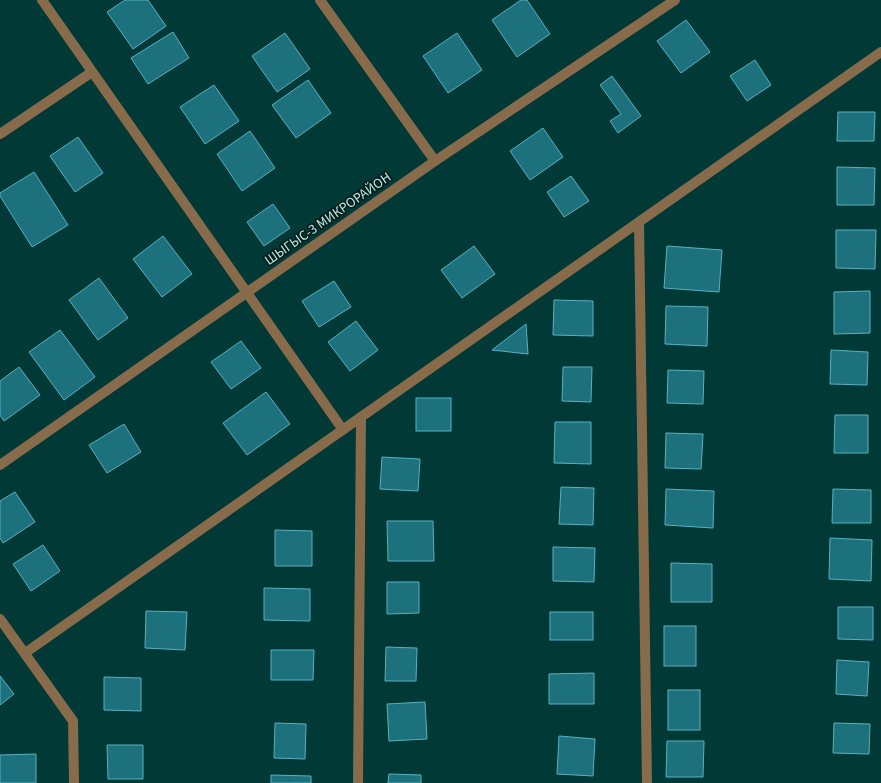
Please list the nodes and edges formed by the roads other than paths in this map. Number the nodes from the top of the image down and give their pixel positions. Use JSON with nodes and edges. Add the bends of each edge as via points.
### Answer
{"nodes":[{"id":1,"x":42,"y":0,"type":"edge"},
{"id":2,"x":320,"y":0,"type":"edge"},
{"id":3,"x":675,"y":0,"type":"edge"},
{"id":4,"x":881,"y":52,"type":"edge"},
{"id":5,"x":92,"y":72,"type":"junction"},
{"id":6,"x":0,"y":134,"type":"edge"},
{"id":7,"x":434,"y":162,"type":"junction"},
{"id":8,"x":639,"y":222,"type":"junction"},
{"id":9,"x":247,"y":293,"type":"junction"},
{"id":10,"x":361,"y":417,"type":"junction"},
{"id":11,"x":343,"y":430,"type":"junction"},
{"id":12,"x":0,"y":465,"type":"edge"},
{"id":13,"x":0,"y":619,"type":"edge"},
{"id":14,"x":25,"y":653,"type":"junction"},
{"id":15,"x":74,"y":783,"type":"edge"},
{"id":16,"x":358,"y":783,"type":"edge"},
{"id":17,"x":647,"y":783,"type":"edge"}],
"edges":[{"from":1,"to":5,"type":"street"},
{"from":2,"to":7,"type":"street"},
{"from":3,"to":7,"type":"street","name":"ШЫГЫС-3 МИКРОРАЙОН"},
{"from":4,"to":8,"type":"street"},
{"from":5,"to":6,"type":"street"},
{"from":5,"to":9,"type":"street"},
{"from":7,"to":9,"type":"street","name":"ШЫГЫС-3 МИКРОРАЙОН"},
{"from":8,"to":10,"type":"street"},
{"from":8,"to":17,"type":"street"},
{"from":9,"to":11,"type":"street"},
{"from":9,"to":12,"type":"street","name":"ШЫГЫС-3 МИКРОРАЙОН"},
{"from":10,"to":11,"type":"street"},
{"from":10,"to":16,"type":"street"},
{"from":11,"to":14,"type":"street"},
{"from":13,"to":14,"type":"street"},
{"from":14,"to":15,"type":"street","via":[[73,721]]}]}
